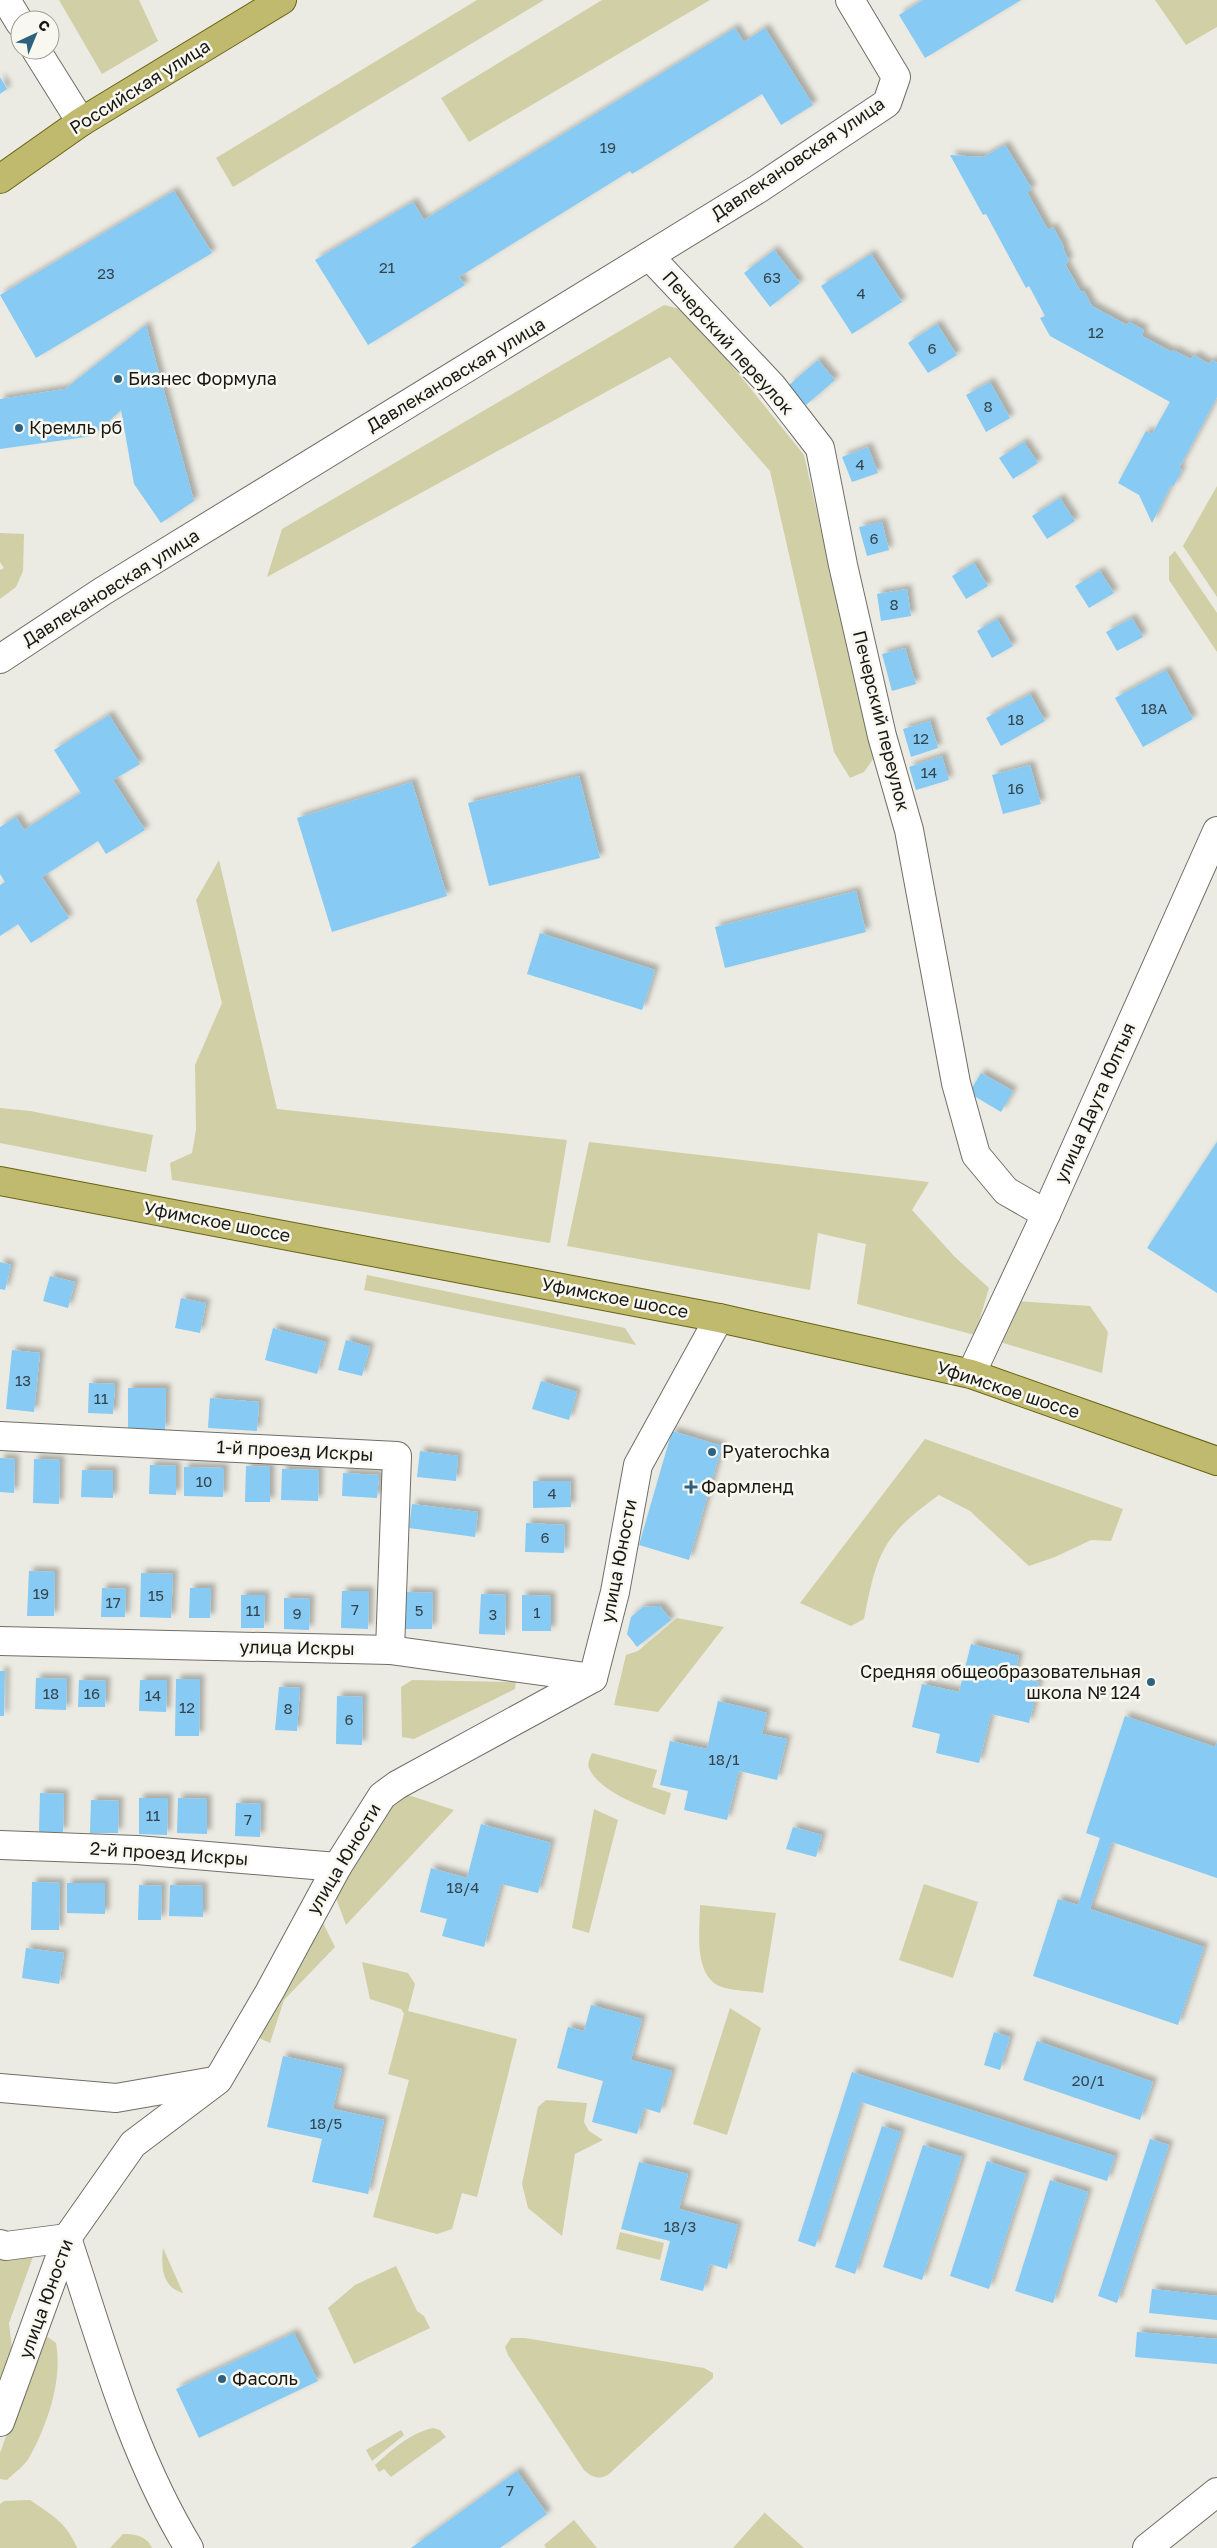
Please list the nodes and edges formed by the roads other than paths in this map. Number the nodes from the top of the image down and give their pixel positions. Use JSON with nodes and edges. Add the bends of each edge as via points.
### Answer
{"nodes":[{"id":1,"x":282,"y":0,"type":"edge"},
{"id":2,"x":850,"y":0,"type":"edge"},
{"id":3,"x":42,"y":60,"type":"edge"},
{"id":4,"x":81,"y":122,"type":"junction"},
{"id":5,"x":0,"y":179,"type":"edge"},
{"id":6,"x":649,"y":256,"type":"junction"},
{"id":7,"x":0,"y":659,"type":"edge"},
{"id":8,"x":1217,"y":831,"type":"edge"},
{"id":9,"x":0,"y":1181,"type":"edge"},
{"id":10,"x":1046,"y":1214,"type":"junction"},
{"id":11,"x":719,"y":1318,"type":"junction"},
{"id":12,"x":971,"y":1374,"type":"junction"},
{"id":13,"x":0,"y":1436,"type":"edge"},
{"id":14,"x":1217,"y":1461,"type":"edge"},
{"id":15,"x":0,"y":1641,"type":"edge"},
{"id":16,"x":390,"y":1650,"type":"junction"},
{"id":17,"x":592,"y":1678,"type":"junction"},
{"id":18,"x":0,"y":1844,"type":"edge"},
{"id":19,"x":337,"y":1867,"type":"junction"},
{"id":20,"x":218,"y":2080,"type":"junction"},
{"id":21,"x":0,"y":2088,"type":"edge"},
{"id":22,"x":67,"y":2238,"type":"junction"},
{"id":23,"x":0,"y":2244,"type":"edge"},
{"id":24,"x":0,"y":2422,"type":"edge"},
{"id":25,"x":1217,"y":2492,"type":"edge"},
{"id":26,"x":1152,"y":2546,"type":"edge"},
{"id":27,"x":189,"y":2548,"type":"edge"}],
"edges":[{"from":1,"to":4,"type":"main road","name":"Российская улица"},
{"from":2,"to":6,"type":"street","name":"Давлекановская улица","via":[[896,77],[887,103],[758,189]]},
{"from":3,"to":4,"type":"street"},
{"from":4,"to":5,"type":"main road","name":"Российская улица"},
{"from":6,"to":7,"type":"street","name":"Давлекановская улица","via":[[103,591]]},
{"from":6,"to":10,"type":"street","name":"Печерский переулок","via":[[772,386],[820,448],[882,736],[910,838],[956,1083],[976,1155],[1006,1192]]},
{"from":8,"to":10,"type":"street","name":"улица Даута Юлтыя"},
{"from":9,"to":11,"type":"main road","name":"Уфимское шоссе"},
{"from":10,"to":12,"type":"street","name":"улица Даута Юлтыя"},
{"from":11,"to":12,"type":"main road","name":"Уфимское шоссе"},
{"from":11,"to":17,"type":"street","name":"улица Юности","via":[[638,1465],[615,1592]]},
{"from":12,"to":14,"type":"main road","name":"Уфимское шоссе"},
{"from":13,"to":16,"type":"street","name":"1-й проезд Искры","via":[[397,1456]]},
{"from":15,"to":16,"type":"street","name":"улица Искры"},
{"from":16,"to":17,"type":"street","name":"улица Искры"},
{"from":17,"to":19,"type":"street","name":"улица Юности","via":[[382,1796]]},
{"from":18,"to":19,"type":"street","name":"2-й проезд Искры","via":[[137,1850]]},
{"from":19,"to":20,"type":"street","name":"улица Юности"},
{"from":20,"to":21,"type":"street","via":[[116,2098]]},
{"from":20,"to":22,"type":"street","name":"улица Юности","via":[[133,2144]]},
{"from":22,"to":23,"type":"street","via":[[6,2246]]},
{"from":22,"to":24,"type":"street","name":"улица Юности"},
{"from":22,"to":27,"type":"street","via":[[135,2438]]},
{"from":25,"to":26,"type":"street"}]}
